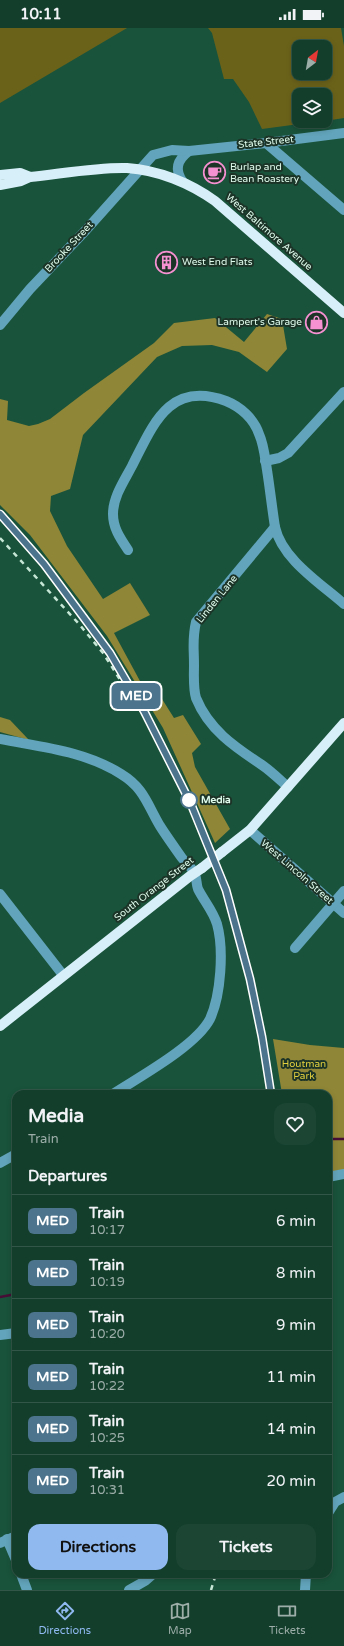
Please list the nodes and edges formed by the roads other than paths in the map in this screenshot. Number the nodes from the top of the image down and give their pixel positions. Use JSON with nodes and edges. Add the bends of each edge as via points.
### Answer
{"nodes":[{"id":1,"x":344,"y":133,"type":"edge"},
{"id":2,"x":266,"y":143,"type":"junction"},
{"id":3,"x":189,"y":150,"type":"junction"},
{"id":4,"x":139,"y":170,"type":"junction"},
{"id":5,"x":0,"y":175,"type":"edge"},
{"id":6,"x":30,"y":176,"type":"junction"},
{"id":7,"x":183,"y":182,"type":"junction"},
{"id":8,"x":0,"y":185,"type":"edge"},
{"id":9,"x":344,"y":210,"type":"edge"},
{"id":10,"x":344,"y":313,"type":"edge"},
{"id":11,"x":0,"y":325,"type":"edge"},
{"id":12,"x":344,"y":392,"type":"edge"},
{"id":13,"x":265,"y":461,"type":"junction"},
{"id":14,"x":275,"y":527,"type":"junction"},
{"id":15,"x":128,"y":550,"type":"dead end"},
{"id":16,"x":344,"y":604,"type":"edge"},
{"id":17,"x":344,"y":723,"type":"edge"},
{"id":18,"x":0,"y":739,"type":"edge"},
{"id":19,"x":288,"y":787,"type":"junction"},
{"id":20,"x":250,"y":830,"type":"junction"},
{"id":21,"x":198,"y":870,"type":"junction"},
{"id":22,"x":344,"y":891,"type":"edge"},
{"id":23,"x":0,"y":894,"type":"edge"},
{"id":24,"x":333,"y":904,"type":"junction"},
{"id":25,"x":344,"y":913,"type":"edge"},
{"id":26,"x":295,"y":948,"type":"dead end"},
{"id":27,"x":64,"y":976,"type":"junction"},
{"id":28,"x":0,"y":1026,"type":"edge"},
{"id":29,"x":119,"y":1090,"type":"edge"},
{"id":30,"x":12,"y":1156,"type":"edge"},
{"id":31,"x":0,"y":1163,"type":"edge"},
{"id":32,"x":344,"y":1174,"type":"edge"},
{"id":33,"x":332,"y":1176,"type":"edge"},
{"id":34,"x":12,"y":1334,"type":"edge"},
{"id":35,"x":0,"y":1335,"type":"edge"},
{"id":36,"x":344,"y":1497,"type":"edge"},
{"id":37,"x":332,"y":1507,"type":"edge"},
{"id":38,"x":8,"y":1539,"type":"edge"},
{"id":39,"x":12,"y":1550,"type":"edge"},
{"id":40,"x":22,"y":1578,"type":"edge"},
{"id":41,"x":147,"y":1578,"type":"edge"},
{"id":42,"x":306,"y":1578,"type":"edge"},
{"id":43,"x":27,"y":1590,"type":"edge"},
{"id":44,"x":129,"y":1590,"type":"edge"},
{"id":45,"x":305,"y":1590,"type":"edge"}],
"edges":[{"from":1,"to":2,"type":"street","name":"State Street"},
{"from":2,"to":3,"type":"street","name":"State Street"},
{"from":2,"to":9,"type":"street"},
{"from":3,"to":4,"type":"street","name":"State Street","via":[[172,150],[156,154]]},
{"from":3,"to":7,"type":"street","via":[[181,156],[177,165]]},
{"from":4,"to":6,"type":"main road","name":"West Baltimore Avenue","via":[[118,168]]},
{"from":4,"to":7,"type":"main road","name":"West Baltimore Avenue"},
{"from":4,"to":11,"type":"street","name":"Brooke Street"},
{"from":5,"to":6,"type":"main road","via":[[20,173]]},
{"from":6,"to":8,"type":"main road","via":[[21,181]]},
{"from":7,"to":10,"type":"main road","name":"West Baltimore Avenue","via":[[215,201]]},
{"from":12,"to":13,"type":"street","via":[[288,453]]},
{"from":13,"to":14,"type":"street"},
{"from":13,"to":15,"type":"street","via":[[255,426],[236,405],[202,396],[186,398],[169,406],[150,430],[113,508],[118,535]]},
{"from":14,"to":16,"type":"street","via":[[289,554]]},
{"from":14,"to":19,"type":"street","name":"Linden Lane","via":[[196,622],[192,639],[194,680],[196,697],[218,731],[231,744],[263,765]]},
{"from":17,"to":19,"type":"main road","name":"South Orange Street"},
{"from":18,"to":21,"type":"street","via":[[77,754],[107,765],[123,775],[145,796],[160,826]]},
{"from":19,"to":20,"type":"main road","name":"South Orange Street"},
{"from":20,"to":21,"type":"main road","name":"South Orange Street","bridge":true},
{"from":20,"to":24,"type":"street","name":"West Lincoln Street"},
{"from":21,"to":27,"type":"main road","name":"South Orange Street"},
{"from":21,"to":29,"type":"street","via":[[198,889],[212,913],[219,934],[220,972],[209,1019],[196,1037]]},
{"from":22,"to":24,"type":"street"},
{"from":23,"to":27,"type":"street"},
{"from":24,"to":25,"type":"street","name":"West Lincoln Street"},
{"from":24,"to":26,"type":"street"},
{"from":27,"to":28,"type":"main road","name":"South Orange Street"},
{"from":30,"to":31,"type":"street"},
{"from":32,"to":33,"type":"street"},
{"from":34,"to":35,"type":"street"},
{"from":36,"to":37,"type":"street"},
{"from":38,"to":39,"type":"street"},
{"from":40,"to":43,"type":"street"},
{"from":41,"to":44,"type":"street"},
{"from":42,"to":45,"type":"street"}]}
